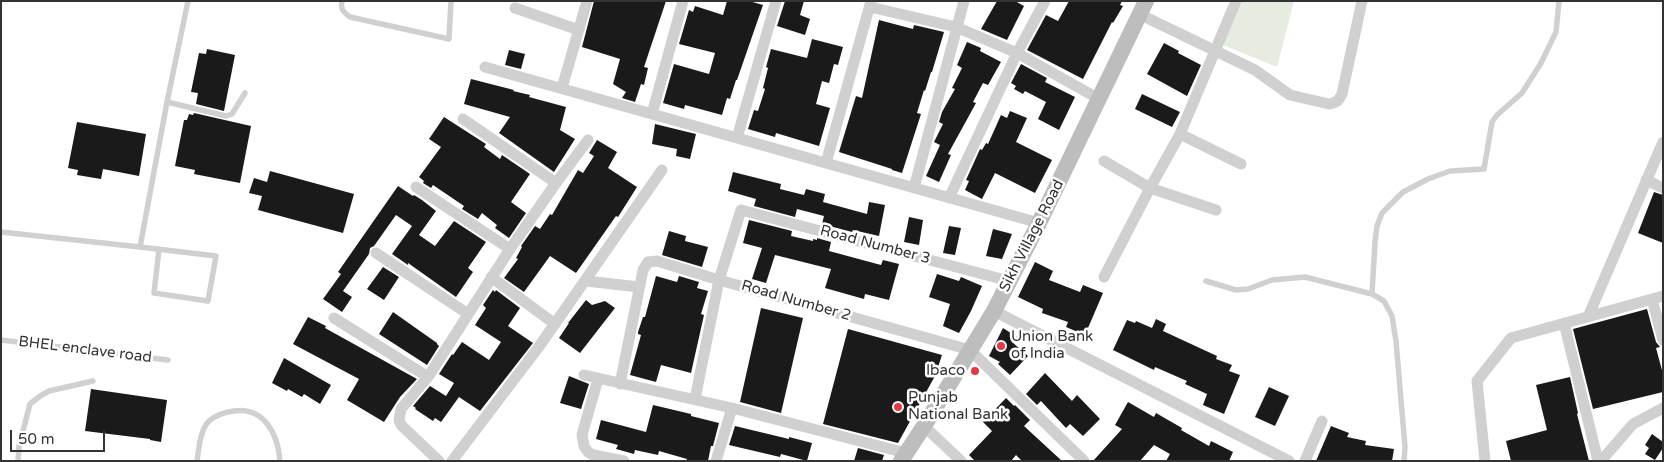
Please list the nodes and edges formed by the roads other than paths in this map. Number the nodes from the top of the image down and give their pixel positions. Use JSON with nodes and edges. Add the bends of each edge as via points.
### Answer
{"nodes":[{"id":1,"x":188,"y":1,"type":"edge"},
{"id":2,"x":342,"y":1,"type":"edge"},
{"id":3,"x":451,"y":1,"type":"edge"},
{"id":4,"x":587,"y":1,"type":"edge"},
{"id":5,"x":683,"y":1,"type":"edge"},
{"id":6,"x":776,"y":1,"type":"edge"},
{"id":7,"x":964,"y":1,"type":"edge"},
{"id":8,"x":1044,"y":1,"type":"edge"},
{"id":9,"x":1236,"y":1,"type":"edge"},
{"id":10,"x":1362,"y":1,"type":"edge"},
{"id":11,"x":1559,"y":1,"type":"edge"},
{"id":12,"x":871,"y":4,"type":"edge"},
{"id":13,"x":515,"y":8,"type":"dead end"},
{"id":14,"x":1143,"y":8,"type":"edge"},
{"id":15,"x":956,"y":28,"type":"junction"},
{"id":16,"x":579,"y":30,"type":"junction"},
{"id":17,"x":1216,"y":51,"type":"junction"},
{"id":18,"x":1016,"y":53,"type":"junction"},
{"id":19,"x":485,"y":68,"type":"dead end"},
{"id":20,"x":562,"y":88,"type":"junction"},
{"id":21,"x":245,"y":93,"type":"dead end"},
{"id":22,"x":1099,"y":98,"type":"junction"},
{"id":23,"x":167,"y":102,"type":"junction"},
{"id":24,"x":652,"y":114,"type":"junction"},
{"id":25,"x":463,"y":119,"type":"dead end"},
{"id":26,"x":1180,"y":134,"type":"junction"},
{"id":27,"x":737,"y":138,"type":"junction"},
{"id":28,"x":588,"y":140,"type":"dead end"},
{"id":29,"x":1663,"y":142,"type":"edge"},
{"id":30,"x":1104,"y":161,"type":"dead end"},
{"id":31,"x":826,"y":163,"type":"junction"},
{"id":32,"x":1241,"y":164,"type":"dead end"},
{"id":33,"x":662,"y":170,"type":"dead end"},
{"id":34,"x":1646,"y":180,"type":"junction"},
{"id":35,"x":556,"y":183,"type":"junction"},
{"id":36,"x":416,"y":187,"type":"dead end"},
{"id":37,"x":914,"y":188,"type":"junction"},
{"id":38,"x":1150,"y":188,"type":"junction"},
{"id":39,"x":1663,"y":188,"type":"edge"},
{"id":40,"x":949,"y":198,"type":"junction"},
{"id":41,"x":1216,"y":210,"type":"dead end"},
{"id":42,"x":1040,"y":223,"type":"junction"},
{"id":43,"x":1,"y":232,"type":"edge"},
{"id":44,"x":140,"y":247,"type":"junction"},
{"id":45,"x":159,"y":249,"type":"junction"},
{"id":46,"x":510,"y":249,"type":"junction"},
{"id":47,"x":376,"y":252,"type":"dead end"},
{"id":48,"x":491,"y":277,"type":"junction"},
{"id":49,"x":1104,"y":277,"type":"dead end"},
{"id":50,"x":719,"y":280,"type":"junction"},
{"id":51,"x":586,"y":281,"type":"junction"},
{"id":52,"x":1009,"y":281,"type":"junction"},
{"id":53,"x":1206,"y":281,"type":"dead end"},
{"id":54,"x":639,"y":287,"type":"junction"},
{"id":55,"x":1372,"y":294,"type":"junction"},
{"id":56,"x":1657,"y":298,"type":"edge"},
{"id":57,"x":994,"y":311,"type":"junction"},
{"id":58,"x":468,"y":314,"type":"junction"},
{"id":59,"x":1588,"y":317,"type":"junction"},
{"id":60,"x":334,"y":318,"type":"dead end"},
{"id":61,"x":1564,"y":323,"type":"junction"},
{"id":62,"x":554,"y":324,"type":"junction"},
{"id":63,"x":1,"y":340,"type":"edge"},
{"id":64,"x":1663,"y":340,"type":"edge"},
{"id":65,"x":970,"y":350,"type":"junction"},
{"id":66,"x":168,"y":360,"type":"dead end"},
{"id":67,"x":584,"y":375,"type":"dead end"},
{"id":68,"x":428,"y":377,"type":"junction"},
{"id":69,"x":598,"y":379,"type":"junction"},
{"id":70,"x":93,"y":381,"type":"dead end"},
{"id":71,"x":620,"y":384,"type":"junction"},
{"id":72,"x":695,"y":399,"type":"junction"},
{"id":73,"x":732,"y":408,"type":"junction"},
{"id":74,"x":1663,"y":408,"type":"edge"},
{"id":75,"x":1322,"y":421,"type":"dead end"},
{"id":76,"x":924,"y":426,"type":"junction"},
{"id":77,"x":903,"y":457,"type":"edge"},
{"id":78,"x":18,"y":461,"type":"edge"},
{"id":79,"x":197,"y":461,"type":"edge"},
{"id":80,"x":280,"y":461,"type":"edge"},
{"id":81,"x":439,"y":461,"type":"edge"},
{"id":82,"x":452,"y":461,"type":"edge"},
{"id":83,"x":624,"y":461,"type":"edge"},
{"id":84,"x":716,"y":461,"type":"edge"},
{"id":85,"x":961,"y":461,"type":"edge"},
{"id":86,"x":1084,"y":461,"type":"edge"},
{"id":87,"x":1289,"y":461,"type":"edge"},
{"id":88,"x":1305,"y":461,"type":"edge"},
{"id":89,"x":1404,"y":461,"type":"edge"},
{"id":90,"x":1485,"y":461,"type":"edge"},
{"id":91,"x":1600,"y":461,"type":"edge"}],
"edges":[{"from":1,"to":23,"type":"lane"},
{"from":2,"to":3,"type":"lane","via":[[343,12],[350,17],[449,39]]},
{"from":4,"to":16,"type":"street"},
{"from":5,"to":24,"type":"street"},
{"from":6,"to":27,"type":"street"},
{"from":7,"to":15,"type":"street"},
{"from":8,"to":18,"type":"street"},
{"from":9,"to":17,"type":"street"},
{"from":10,"to":17,"type":"street","via":[[1342,94],[1334,103],[1290,95],[1255,70]]},
{"from":11,"to":55,"type":"lane","via":[[1556,32],[1541,64],[1522,93],[1492,122],[1484,169],[1450,171],[1428,179],[1403,192],[1382,212],[1375,242]]},
{"from":12,"to":15,"type":"street"},
{"from":12,"to":31,"type":"street"},
{"from":13,"to":16,"type":"street"},
{"from":14,"to":17,"type":"street"},
{"from":14,"to":22,"type":"main road","name":"Sikh Village Road"},
{"from":15,"to":18,"type":"street"},
{"from":15,"to":37,"type":"street"},
{"from":16,"to":20,"type":"street"},
{"from":17,"to":26,"type":"street"},
{"from":18,"to":22,"type":"street"},
{"from":18,"to":40,"type":"street"},
{"from":19,"to":20,"type":"street"},
{"from":20,"to":24,"type":"street"},
{"from":21,"to":23,"type":"lane","via":[[232,114],[226,116]]},
{"from":22,"to":42,"type":"main road","name":"Sikh Village Road"},
{"from":23,"to":44,"type":"lane"},
{"from":24,"to":27,"type":"street"},
{"from":25,"to":35,"type":"street"},
{"from":26,"to":32,"type":"street"},
{"from":26,"to":38,"type":"street"},
{"from":27,"to":31,"type":"street"},
{"from":28,"to":35,"type":"street"},
{"from":29,"to":34,"type":"street"},
{"from":30,"to":38,"type":"street"},
{"from":31,"to":37,"type":"street"},
{"from":33,"to":51,"type":"street"},
{"from":34,"to":39,"type":"street"},
{"from":34,"to":59,"type":"street"},
{"from":35,"to":46,"type":"street"},
{"from":36,"to":46,"type":"street"},
{"from":37,"to":40,"type":"street"},
{"from":38,"to":41,"type":"street"},
{"from":38,"to":49,"type":"street"},
{"from":40,"to":42,"type":"street"},
{"from":42,"to":52,"type":"main road","name":"Sikh Village Road"},
{"from":43,"to":44,"type":"lane"},
{"from":44,"to":45,"type":"lane"},
{"from":45,"to":45,"type":"lane","via":[[216,256],[208,300],[154,293]]},
{"from":46,"to":48,"type":"street"},
{"from":47,"to":58,"type":"street"},
{"from":48,"to":58,"type":"street"},
{"from":48,"to":62,"type":"street"},
{"from":50,"to":52,"type":"street","name":"Road Number 3","via":[[741,210]]},
{"from":50,"to":54,"type":"street","name":"Road Number 2","via":[[652,261],[643,270]]},
{"from":50,"to":65,"type":"street","name":"Road Number 2"},
{"from":50,"to":72,"type":"street"},
{"from":51,"to":54,"type":"street"},
{"from":51,"to":62,"type":"street"},
{"from":52,"to":57,"type":"main road","name":"Sikh Village Road"},
{"from":53,"to":55,"type":"lane","via":[[1236,290],[1272,280],[1305,277]]},
{"from":54,"to":71,"type":"street"},
{"from":55,"to":89,"type":"lane","via":[[1384,301],[1392,316]]},
{"from":56,"to":59,"type":"street"},
{"from":56,"to":64,"type":"street"},
{"from":57,"to":65,"type":"main road","name":"Sikh Village Road"},
{"from":57,"to":87,"type":"street"},
{"from":58,"to":68,"type":"street"},
{"from":59,"to":61,"type":"street"},
{"from":60,"to":68,"type":"street"},
{"from":61,"to":90,"type":"street","via":[[1511,338],[1477,381]]},
{"from":61,"to":91,"type":"street"},
{"from":62,"to":82,"type":"street"},
{"from":63,"to":66,"type":"lane","name":"BHEL enclave road"},
{"from":65,"to":76,"type":"main road","name":"Sikh Village Road"},
{"from":65,"to":86,"type":"street"},
{"from":67,"to":69,"type":"street"},
{"from":68,"to":81,"type":"street","via":[[401,409],[399,420]]},
{"from":69,"to":71,"type":"street"},
{"from":69,"to":83,"type":"street","via":[[582,435],[584,446],[593,455]]},
{"from":70,"to":78,"type":"lane","via":[[50,391],[30,404]]},
{"from":71,"to":72,"type":"street"},
{"from":72,"to":73,"type":"street"},
{"from":73,"to":77,"type":"street"},
{"from":73,"to":84,"type":"street"},
{"from":74,"to":91,"type":"street","via":[[1633,424]]},
{"from":75,"to":88,"type":"street"},
{"from":76,"to":77,"type":"main road","name":"Sikh Village Road"},
{"from":76,"to":85,"type":"street"},
{"from":79,"to":80,"type":"lane","via":[[201,437],[209,421],[224,412],[242,410],[268,423],[276,437]]}]}
